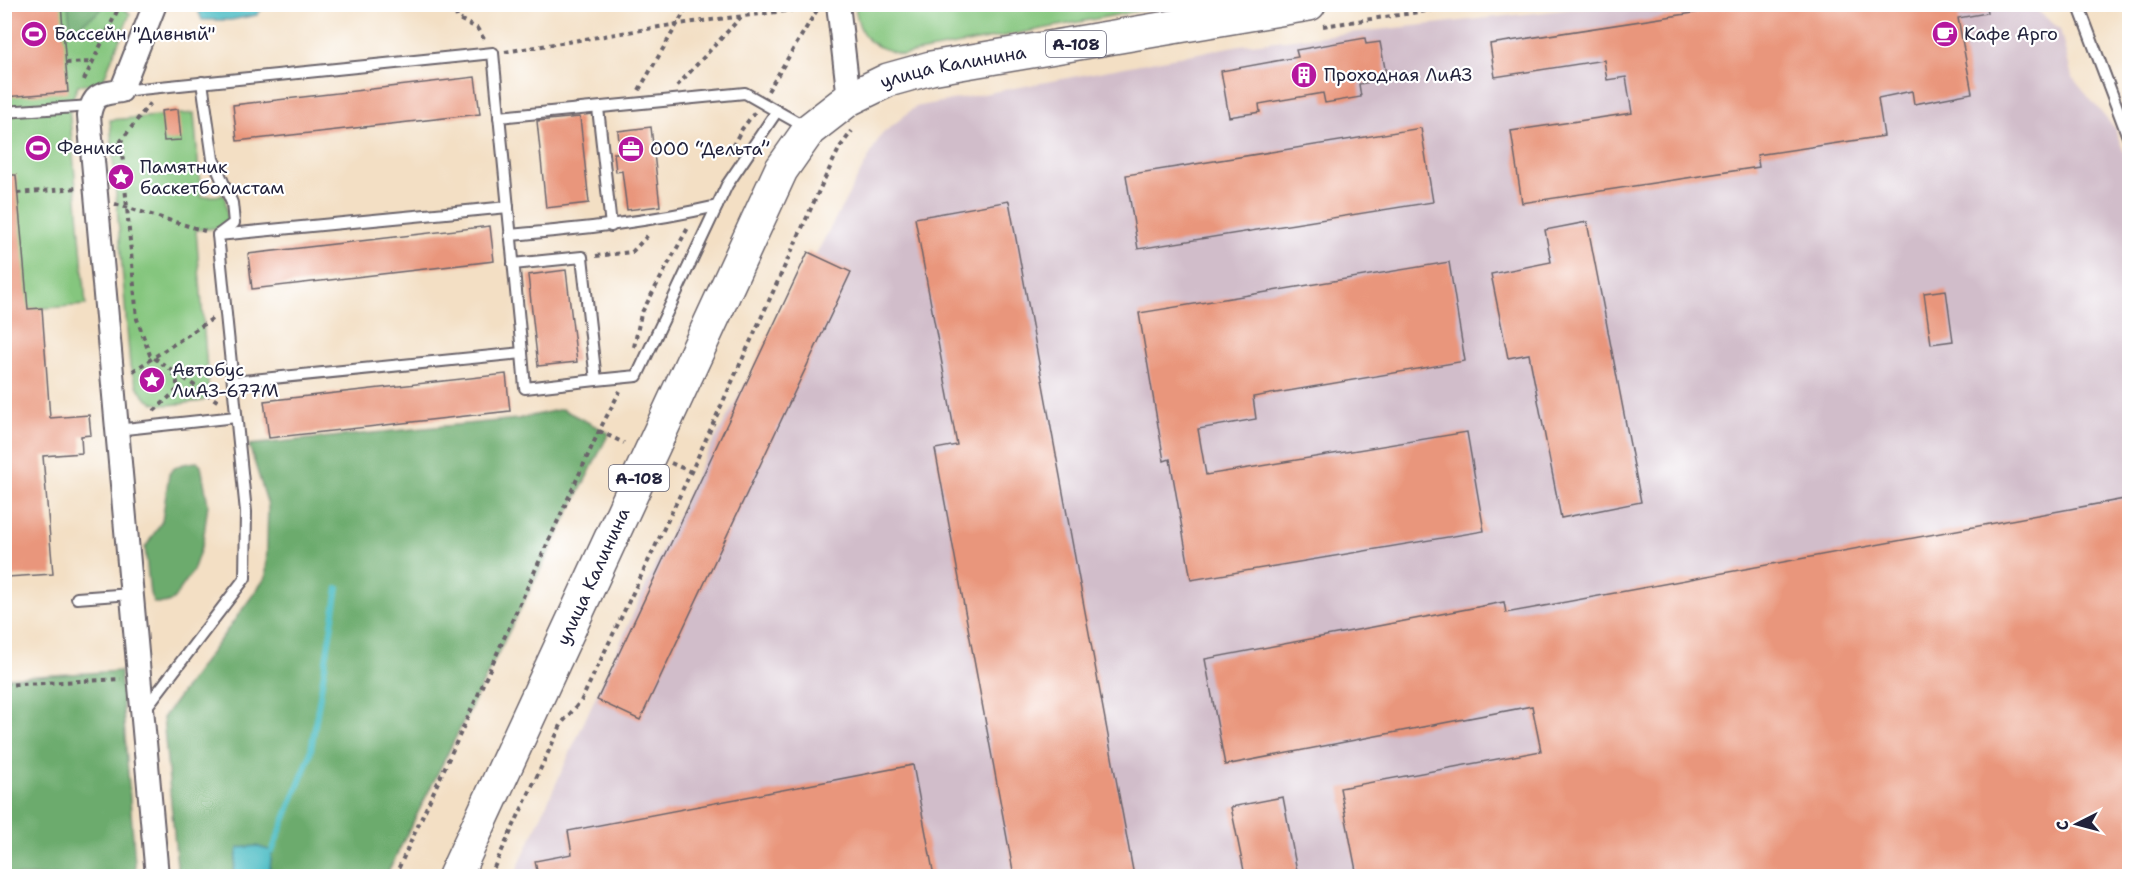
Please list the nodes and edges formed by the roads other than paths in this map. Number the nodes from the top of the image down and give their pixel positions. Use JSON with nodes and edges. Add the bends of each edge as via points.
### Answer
{"nodes":[{"id":1,"x":155,"y":4,"type":"edge"},
{"id":2,"x":838,"y":4,"type":"edge"},
{"id":3,"x":2078,"y":4,"type":"edge"},
{"id":4,"x":1312,"y":16,"type":"edge"},
{"id":5,"x":202,"y":82,"type":"junction"},
{"id":6,"x":104,"y":97,"type":"junction"},
{"id":7,"x":598,"y":108,"type":"junction"},
{"id":8,"x":777,"y":111,"type":"junction"},
{"id":9,"x":4,"y":112,"type":"edge"},
{"id":10,"x":851,"y":113,"type":"junction"},
{"id":11,"x":499,"y":117,"type":"junction"},
{"id":12,"x":2125,"y":117,"type":"edge"},
{"id":13,"x":809,"y":130,"type":"junction"},
{"id":14,"x":2130,"y":142,"type":"edge"},
{"id":15,"x":717,"y":206,"type":"junction"},
{"id":16,"x":508,"y":207,"type":"junction"},
{"id":17,"x":611,"y":226,"type":"junction"},
{"id":18,"x":218,"y":235,"type":"junction"},
{"id":19,"x":510,"y":235,"type":"junction"},
{"id":20,"x":513,"y":264,"type":"junction"},
{"id":21,"x":522,"y":353,"type":"junction"},
{"id":22,"x":596,"y":380,"type":"junction"},
{"id":23,"x":233,"y":382,"type":"junction"},
{"id":24,"x":236,"y":417,"type":"junction"},
{"id":25,"x":126,"y":429,"type":"junction"},
{"id":26,"x":131,"y":594,"type":"junction"},
{"id":27,"x":77,"y":598,"type":"dead end"},
{"id":28,"x":142,"y":712,"type":"junction"},
{"id":29,"x":157,"y":876,"type":"edge"},
{"id":30,"x":455,"y":876,"type":"edge"}],
"edges":[{"from":1,"to":6,"type":"street"},
{"from":2,"to":10,"type":"street"},
{"from":3,"to":12,"type":"lane"},
{"from":4,"to":10,"type":"highway","name":"улица Калинина","number":"А-108","via":[[931,68],[888,80]]},
{"from":5,"to":6,"type":"lane"},
{"from":5,"to":11,"type":"lane","via":[[493,53]]},
{"from":5,"to":18,"type":"lane","via":[[213,159],[232,203],[234,223]]},
{"from":6,"to":9,"type":"lane"},
{"from":6,"to":25,"type":"street","via":[[89,117],[112,384]]},
{"from":7,"to":8,"type":"lane","via":[[746,93]]},
{"from":7,"to":11,"type":"lane"},
{"from":7,"to":17,"type":"lane"},
{"from":8,"to":13,"type":"lane"},
{"from":8,"to":15,"type":"lane"},
{"from":10,"to":13,"type":"highway","name":"улица Калинина","number":"А-108"},
{"from":11,"to":16,"type":"lane"},
{"from":12,"to":14,"type":"lane"},
{"from":13,"to":30,"type":"highway","name":"улица Калинина","number":"А-108","via":[[781,170]]},
{"from":15,"to":17,"type":"lane"},
{"from":15,"to":22,"type":"lane","via":[[637,376]]},
{"from":16,"to":18,"type":"lane"},
{"from":16,"to":19,"type":"lane"},
{"from":17,"to":19,"type":"lane"},
{"from":18,"to":23,"type":"lane"},
{"from":19,"to":20,"type":"lane"},
{"from":20,"to":21,"type":"lane"},
{"from":20,"to":22,"type":"lane","via":[[582,257]]},
{"from":21,"to":22,"type":"lane","via":[[525,388]]},
{"from":21,"to":23,"type":"lane"},
{"from":23,"to":24,"type":"lane"},
{"from":24,"to":25,"type":"lane"},
{"from":24,"to":28,"type":"lane","via":[[246,512],[245,578]]},
{"from":25,"to":26,"type":"street"},
{"from":26,"to":27,"type":"lane"},
{"from":26,"to":28,"type":"street"},
{"from":28,"to":29,"type":"street"}]}
